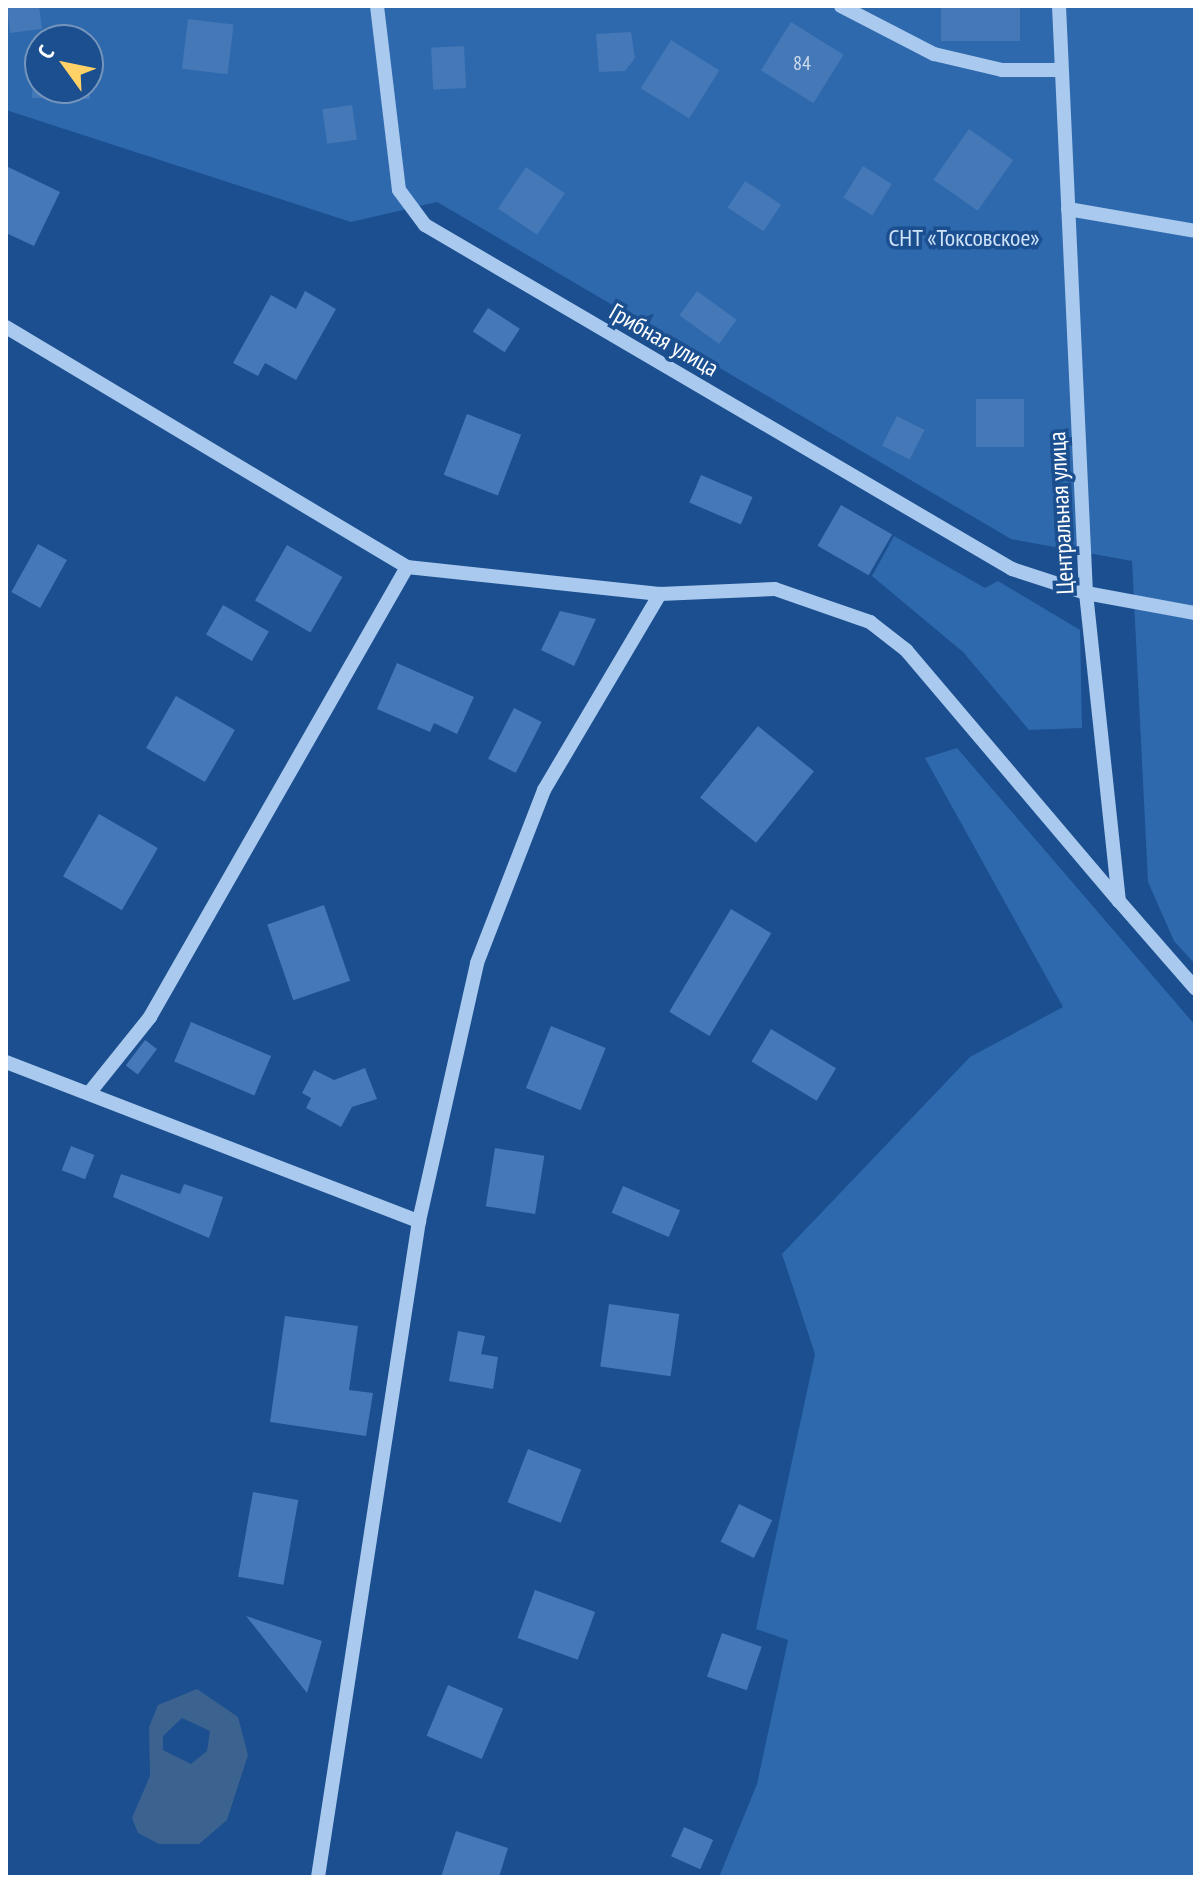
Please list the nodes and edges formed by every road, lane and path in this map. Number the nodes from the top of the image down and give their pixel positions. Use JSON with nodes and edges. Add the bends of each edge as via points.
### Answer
{"nodes":[{"id":1,"x":377,"y":6,"type":"edge"},
{"id":2,"x":841,"y":6,"type":"edge"},
{"id":3,"x":1059,"y":6,"type":"edge"},
{"id":4,"x":1059,"y":70,"type":"junction"},
{"id":5,"x":1068,"y":209,"type":"junction"},
{"id":6,"x":1195,"y":231,"type":"edge"},
{"id":7,"x":6,"y":327,"type":"edge"},
{"id":8,"x":407,"y":567,"type":"junction"},
{"id":9,"x":1086,"y":593,"type":"junction"},
{"id":10,"x":660,"y":594,"type":"junction"},
{"id":11,"x":1195,"y":613,"type":"edge"},
{"id":12,"x":1119,"y":901,"type":"junction"},
{"id":13,"x":1195,"y":988,"type":"edge"},
{"id":14,"x":6,"y":1062,"type":"edge"},
{"id":15,"x":90,"y":1092,"type":"junction"},
{"id":16,"x":419,"y":1221,"type":"junction"},
{"id":17,"x":318,"y":1877,"type":"edge"}],
"edges":[{"from":1,"to":9,"type":"street","name":"Грибная улица","via":[[399,190],[425,225],[1012,569]]},
{"from":2,"to":4,"type":"street","via":[[934,54],[1002,70]]},
{"from":3,"to":4,"type":"street","name":"Центральная улица"},
{"from":4,"to":5,"type":"street","name":"Центральная улица"},
{"from":5,"to":6,"type":"street"},
{"from":5,"to":9,"type":"street","name":"Центральная улица"},
{"from":7,"to":8,"type":"street"},
{"from":8,"to":10,"type":"street"},
{"from":8,"to":15,"type":"street","via":[[150,1017]]},
{"from":9,"to":11,"type":"street","name":"Грибная улица"},
{"from":9,"to":12,"type":"street","name":"Центральная улица"},
{"from":10,"to":12,"type":"street","via":[[775,589],[870,622],[906,650]]},
{"from":10,"to":16,"type":"street","via":[[544,790],[477,963]]},
{"from":12,"to":13,"type":"street"},
{"from":14,"to":15,"type":"street"},
{"from":15,"to":16,"type":"street"},
{"from":16,"to":17,"type":"street"}]}
